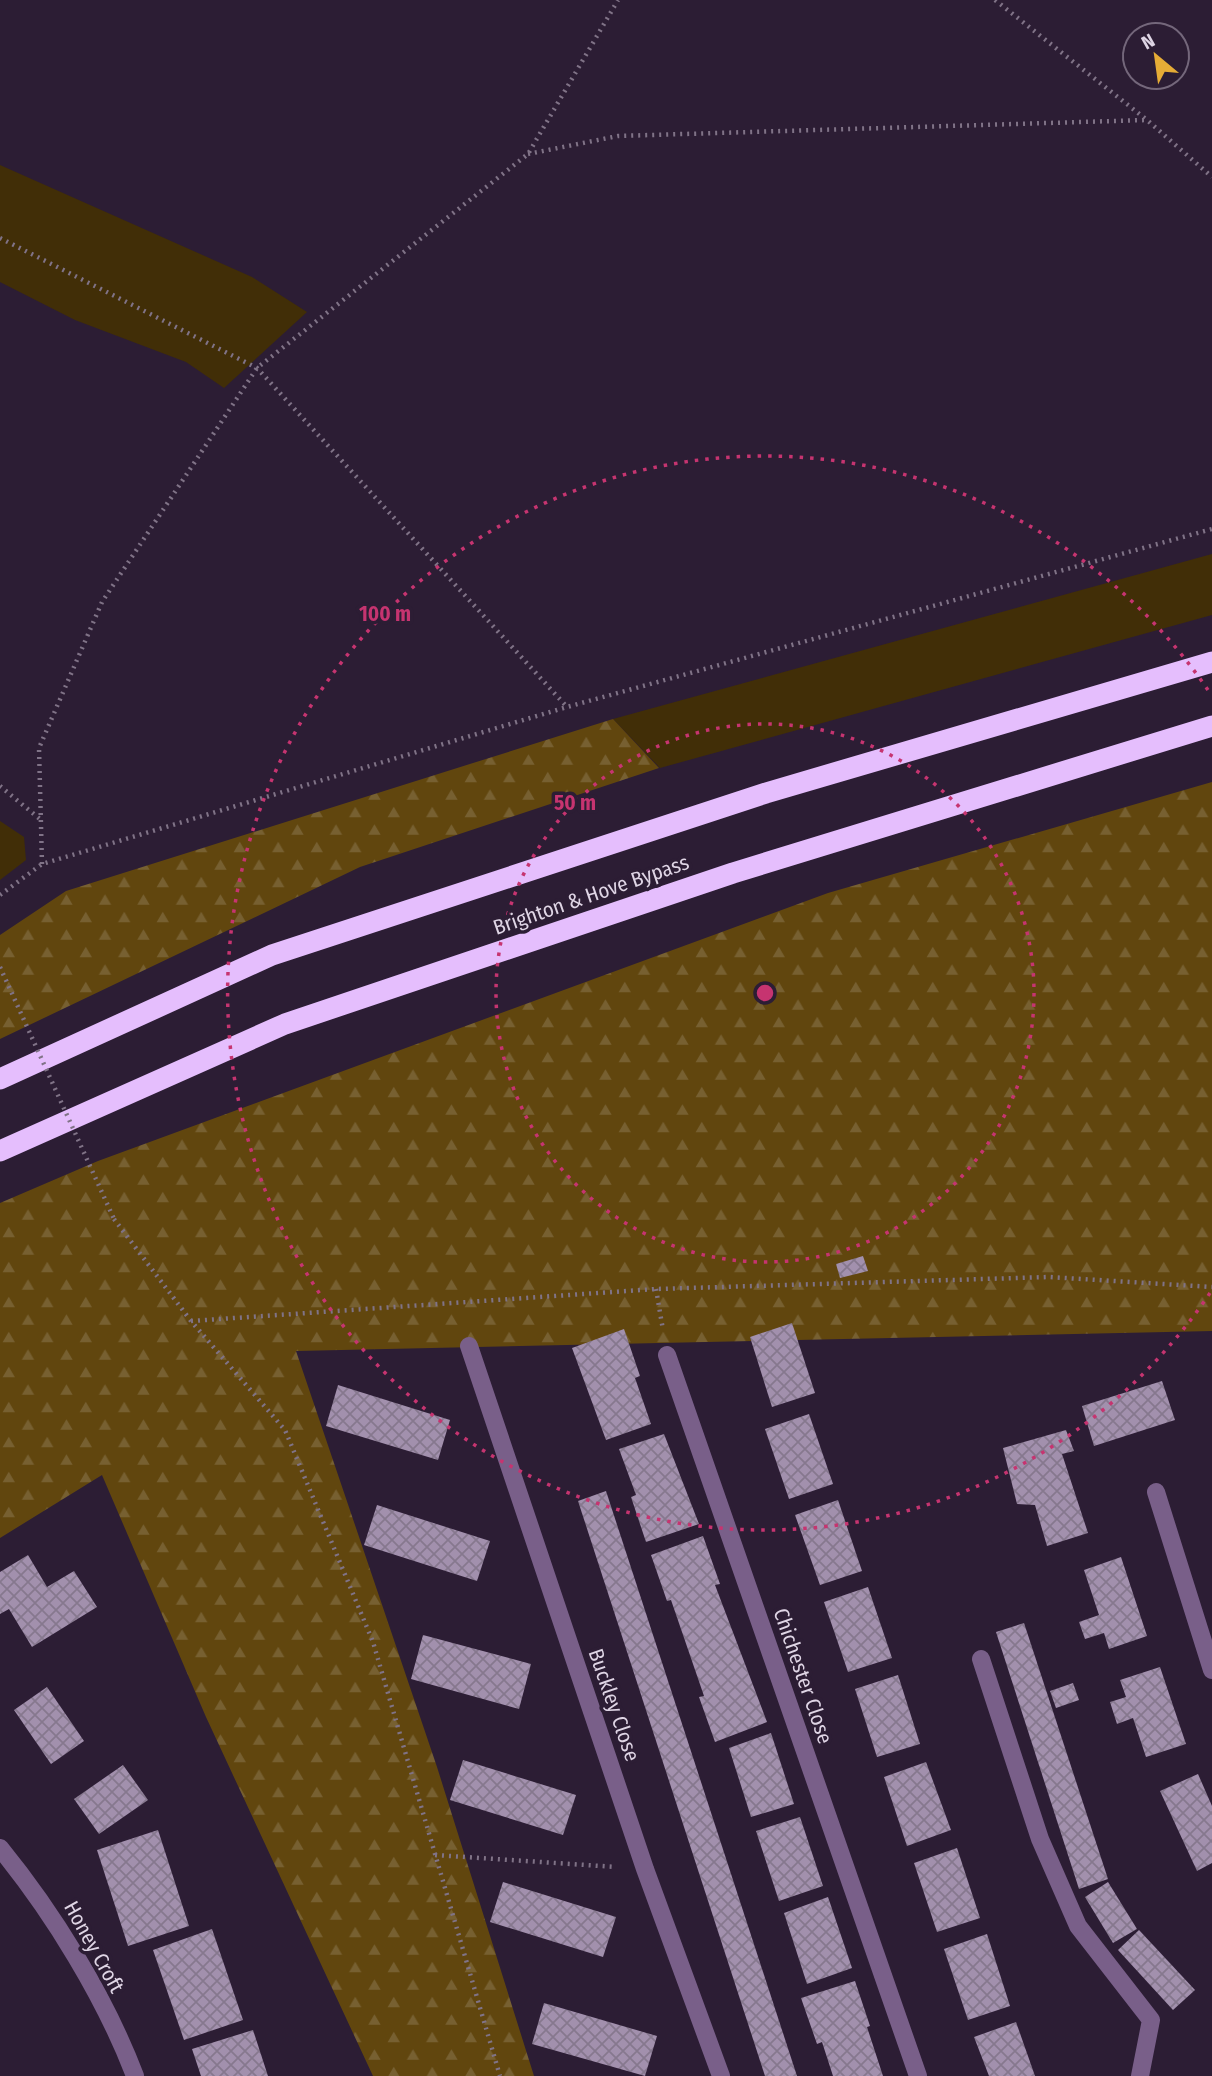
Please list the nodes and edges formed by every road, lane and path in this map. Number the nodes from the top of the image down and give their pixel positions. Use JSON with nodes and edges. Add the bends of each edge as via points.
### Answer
{"nodes":[{"id":1,"x":618,"y":0,"type":"edge"},
{"id":2,"x":995,"y":0,"type":"edge"},
{"id":3,"x":1147,"y":120,"type":"junction"},
{"id":4,"x":528,"y":154,"type":"junction"},
{"id":5,"x":1212,"y":177,"type":"edge"},
{"id":6,"x":0,"y":238,"type":"edge"},
{"id":7,"x":257,"y":368,"type":"junction"},
{"id":8,"x":1212,"y":529,"type":"edge"},
{"id":9,"x":1212,"y":662,"type":"edge"},
{"id":10,"x":567,"y":707,"type":"junction"},
{"id":11,"x":1212,"y":726,"type":"edge"},
{"id":12,"x":0,"y":786,"type":"edge"},
{"id":13,"x":41,"y":821,"type":"junction"},
{"id":14,"x":43,"y":864,"type":"junction"},
{"id":15,"x":0,"y":895,"type":"edge"},
{"id":16,"x":0,"y":967,"type":"edge"},
{"id":17,"x":0,"y":1079,"type":"edge"},
{"id":18,"x":0,"y":1151,"type":"edge"},
{"id":19,"x":1212,"y":1287,"type":"edge"},
{"id":20,"x":656,"y":1289,"type":"junction"},
{"id":21,"x":191,"y":1321,"type":"junction"},
{"id":22,"x":469,"y":1346,"type":"dead end"},
{"id":23,"x":667,"y":1355,"type":"joint"},
{"id":24,"x":1156,"y":1492,"type":"dead end"},
{"id":25,"x":981,"y":1659,"type":"dead end"},
{"id":26,"x":1212,"y":1670,"type":"edge"},
{"id":27,"x":0,"y":1848,"type":"edge"},
{"id":28,"x":435,"y":1855,"type":"junction"},
{"id":29,"x":645,"y":1869,"type":"junction"},
{"id":30,"x":135,"y":2076,"type":"edge"},
{"id":31,"x":500,"y":2076,"type":"edge"},
{"id":32,"x":721,"y":2076,"type":"edge"},
{"id":33,"x":918,"y":2076,"type":"edge"},
{"id":34,"x":1140,"y":2076,"type":"edge"}],
"edges":[{"from":1,"to":4,"type":"path"},
{"from":2,"to":3,"type":"path"},
{"from":3,"to":4,"type":"path","via":[[618,136]]},
{"from":3,"to":5,"type":"path"},
{"from":4,"to":7,"type":"path"},
{"from":6,"to":7,"type":"path"},
{"from":7,"to":10,"type":"path"},
{"from":7,"to":13,"type":"path","via":[[102,602],[39,748]]},
{"from":8,"to":10,"type":"path"},
{"from":9,"to":17,"type":"highway","name":"Brighton & Hove Bypass","via":[[766,793],[272,955]]},
{"from":10,"to":14,"type":"path"},
{"from":11,"to":18,"type":"highway","name":"Brighton & Hove Bypass","via":[[733,873],[285,1024]]},
{"from":12,"to":13,"type":"path"},
{"from":13,"to":14,"type":"path"},
{"from":14,"to":15,"type":"path"},
{"from":16,"to":21,"type":"path","bridge":true,"via":[[114,1219]]},
{"from":19,"to":20,"type":"path","via":[[1049,1277]]},
{"from":20,"to":21,"type":"path"},
{"from":20,"to":23,"type":"path"},
{"from":21,"to":28,"type":"path","via":[[285,1430],[373,1642]]},
{"from":22,"to":29,"type":"street","name":"Buckley Close"},
{"from":23,"to":33,"type":"street","name":"Chichester Close"},
{"from":24,"to":26,"type":"street"},
{"from":25,"to":34,"type":"street","via":[[1040,1839],[1078,1926],[1150,2020]]},
{"from":27,"to":30,"type":"street","name":"Honey Croft","via":[[43,1901],[124,2047]]},
{"from":28,"to":29,"type":"path"},
{"from":28,"to":31,"type":"path"},
{"from":29,"to":32,"type":"street","name":"Buckley Close"}]}
